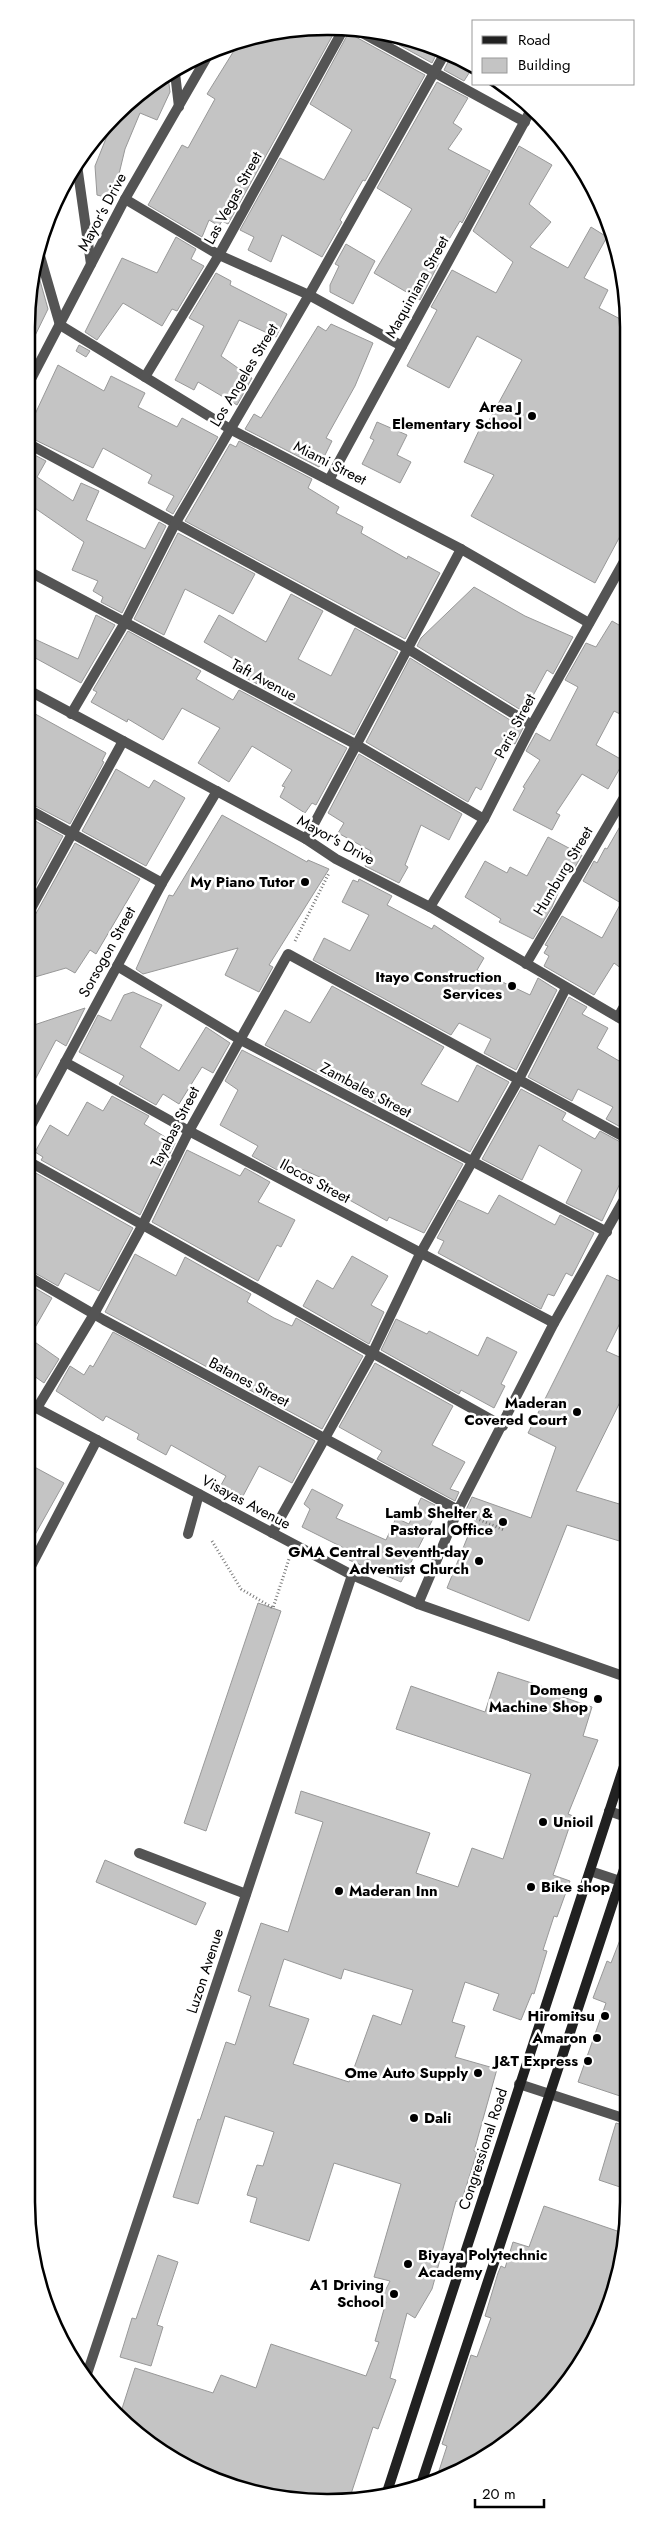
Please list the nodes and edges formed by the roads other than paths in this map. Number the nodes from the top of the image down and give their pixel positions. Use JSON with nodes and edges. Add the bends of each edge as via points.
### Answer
{"nodes":[{"id":1,"x":340,"y":36,"type":"edge"},
{"id":2,"x":375,"y":39,"type":"edge"},
{"id":3,"x":441,"y":58,"type":"edge"},
{"id":4,"x":204,"y":62,"type":"edge"},
{"id":5,"x":434,"y":70,"type":"junction"},
{"id":6,"x":176,"y":77,"type":"edge"},
{"id":7,"x":179,"y":107,"type":"junction"},
{"id":8,"x":528,"y":115,"type":"edge"},
{"id":9,"x":524,"y":122,"type":"junction"},
{"id":10,"x":78,"y":174,"type":"edge"},
{"id":11,"x":125,"y":199,"type":"junction"},
{"id":12,"x":219,"y":255,"type":"junction"},
{"id":13,"x":42,"y":264,"type":"edge"},
{"id":14,"x":91,"y":264,"type":"junction"},
{"id":15,"x":309,"y":295,"type":"junction"},
{"id":16,"x":60,"y":325,"type":"junction"},
{"id":17,"x":402,"y":346,"type":"junction"},
{"id":18,"x":35,"y":372,"type":"edge"},
{"id":19,"x":145,"y":377,"type":"junction"},
{"id":20,"x":230,"y":429,"type":"junction"},
{"id":21,"x":35,"y":447,"type":"edge"},
{"id":22,"x":329,"y":480,"type":"junction"},
{"id":23,"x":175,"y":524,"type":"junction"},
{"id":24,"x":462,"y":548,"type":"junction"},
{"id":25,"x":620,"y":569,"type":"edge"},
{"id":26,"x":35,"y":575,"type":"edge"},
{"id":27,"x":589,"y":623,"type":"junction"},
{"id":28,"x":124,"y":624,"type":"junction"},
{"id":29,"x":408,"y":649,"type":"junction"},
{"id":30,"x":35,"y":696,"type":"edge"},
{"id":31,"x":71,"y":714,"type":"junction"},
{"id":32,"x":532,"y":725,"type":"junction"},
{"id":33,"x":123,"y":740,"type":"junction"},
{"id":34,"x":356,"y":746,"type":"junction"},
{"id":35,"x":217,"y":791,"type":"junction"},
{"id":36,"x":620,"y":804,"type":"edge"},
{"id":37,"x":35,"y":813,"type":"edge"},
{"id":38,"x":484,"y":819,"type":"junction"},
{"id":39,"x":71,"y":832,"type":"junction"},
{"id":40,"x":306,"y":839,"type":"junction"},
{"id":41,"x":162,"y":883,"type":"junction"},
{"id":42,"x":35,"y":901,"type":"edge"},
{"id":43,"x":430,"y":907,"type":"junction"},
{"id":44,"x":526,"y":964,"type":"junction"},
{"id":45,"x":117,"y":966,"type":"junction"},
{"id":46,"x":566,"y":988,"type":"junction"},
{"id":47,"x":620,"y":1019,"type":"edge"},
{"id":48,"x":239,"y":1040,"type":"junction"},
{"id":49,"x":65,"y":1062,"type":"junction"},
{"id":50,"x":519,"y":1079,"type":"junction"},
{"id":51,"x":35,"y":1117,"type":"edge"},
{"id":52,"x":189,"y":1131,"type":"junction"},
{"id":53,"x":620,"y":1135,"type":"edge"},
{"id":54,"x":470,"y":1162,"type":"junction"},
{"id":55,"x":35,"y":1165,"type":"edge"},
{"id":56,"x":620,"y":1207,"type":"edge"},
{"id":57,"x":142,"y":1226,"type":"junction"},
{"id":58,"x":607,"y":1232,"type":"junction"},
{"id":59,"x":420,"y":1254,"type":"junction"},
{"id":60,"x":35,"y":1280,"type":"edge"},
{"id":61,"x":94,"y":1314,"type":"junction"},
{"id":62,"x":554,"y":1324,"type":"junction"},
{"id":63,"x":372,"y":1354,"type":"junction"},
{"id":64,"x":37,"y":1408,"type":"joint"},
{"id":65,"x":503,"y":1426,"type":"junction"},
{"id":66,"x":97,"y":1440,"type":"junction"},
{"id":67,"x":324,"y":1440,"type":"junction"},
{"id":68,"x":199,"y":1494,"type":"junction"},
{"id":69,"x":458,"y":1510,"type":"junction"},
{"id":70,"x":272,"y":1533,"type":"junction"},
{"id":71,"x":188,"y":1534,"type":"dead end"},
{"id":72,"x":35,"y":1559,"type":"edge"},
{"id":73,"x":352,"y":1575,"type":"junction"},
{"id":74,"x":418,"y":1604,"type":"junction"},
{"id":75,"x":620,"y":1675,"type":"edge"},
{"id":76,"x":620,"y":1778,"type":"edge"},
{"id":77,"x":609,"y":1811,"type":"junction"},
{"id":78,"x":620,"y":1815,"type":"edge"},
{"id":79,"x":139,"y":1853,"type":"dead end"},
{"id":80,"x":590,"y":1871,"type":"junction"},
{"id":81,"x":620,"y":1881,"type":"joint"},
{"id":82,"x":246,"y":1894,"type":"junction"},
{"id":83,"x":520,"y":2084,"type":"junction"},
{"id":84,"x":549,"y":2094,"type":"junction"},
{"id":85,"x":620,"y":2117,"type":"edge"},
{"id":86,"x":88,"y":2370,"type":"edge"},
{"id":87,"x":423,"y":2478,"type":"edge"},
{"id":88,"x":389,"y":2487,"type":"edge"}],
"edges":[{"from":1,"to":12,"type":"street","name":"Las Vegas Street"},
{"from":2,"to":5,"type":"street"},
{"from":3,"to":5,"type":"street","name":"Los Angeles Street"},
{"from":4,"to":7,"type":"street","name":"Mayor's Drive"},
{"from":5,"to":9,"type":"street"},
{"from":5,"to":15,"type":"street","name":"Los Angeles Street"},
{"from":6,"to":7,"type":"street"},
{"from":7,"to":11,"type":"street","name":"Mayor's Drive"},
{"from":8,"to":9,"type":"street","name":"Maquiniana Street"},
{"from":9,"to":17,"type":"street","name":"Maquiniana Street"},
{"from":10,"to":14,"type":"street"},
{"from":11,"to":12,"type":"street"},
{"from":11,"to":14,"type":"street","name":"Mayor's Drive"},
{"from":12,"to":15,"type":"street"},
{"from":12,"to":19,"type":"street","name":"Las Vegas Street"},
{"from":13,"to":16,"type":"street"},
{"from":14,"to":16,"type":"street","name":"Mayor's Drive"},
{"from":15,"to":17,"type":"street"},
{"from":15,"to":20,"type":"street","name":"Los Angeles Street"},
{"from":16,"to":18,"type":"street","name":"Mayor's Drive"},
{"from":16,"to":19,"type":"street","name":"Miami Street"},
{"from":17,"to":22,"type":"street","name":"Maquiniana Street"},
{"from":19,"to":20,"type":"street","name":"Miami Street"},
{"from":20,"to":22,"type":"street","name":"Miami Street"},
{"from":20,"to":23,"type":"street","name":"Los Angeles Street"},
{"from":21,"to":23,"type":"street"},
{"from":22,"to":24,"type":"street","name":"Miami Street"},
{"from":23,"to":28,"type":"street","name":"Los Angeles Street"},
{"from":23,"to":29,"type":"street"},
{"from":24,"to":27,"type":"street","name":"Miami Street"},
{"from":24,"to":29,"type":"street"},
{"from":25,"to":27,"type":"street","name":"Paris Street"},
{"from":26,"to":28,"type":"street","name":"Taft Avenue"},
{"from":27,"to":32,"type":"street","name":"Paris Street"},
{"from":28,"to":31,"type":"street","name":"Los Angeles Street"},
{"from":28,"to":34,"type":"street","name":"Taft Avenue"},
{"from":29,"to":32,"type":"street"},
{"from":29,"to":34,"type":"street"},
{"from":30,"to":31,"type":"street","name":"Mayor's Drive"},
{"from":31,"to":33,"type":"street","name":"Mayor's Drive"},
{"from":32,"to":38,"type":"street","name":"Paris Street"},
{"from":33,"to":35,"type":"street","name":"Mayor's Drive"},
{"from":33,"to":39,"type":"street"},
{"from":34,"to":38,"type":"street","name":"Taft Avenue"},
{"from":34,"to":40,"type":"street"},
{"from":35,"to":40,"type":"street","name":"Mayor's Drive"},
{"from":35,"to":41,"type":"street","name":"Sorsogon Street"},
{"from":36,"to":44,"type":"street","name":"Humburg Street"},
{"from":37,"to":39,"type":"street"},
{"from":38,"to":43,"type":"street","name":"Paris Street"},
{"from":39,"to":41,"type":"street"},
{"from":39,"to":42,"type":"street"},
{"from":40,"to":43,"type":"street","name":"Mayor's Drive","via":[[336,859]]},
{"from":41,"to":45,"type":"street","name":"Sorsogon Street"},
{"from":43,"to":44,"type":"street","name":"Mayor's Drive"},
{"from":44,"to":46,"type":"street","name":"Mayor's Drive"},
{"from":45,"to":48,"type":"street","name":"Zambales Street"},
{"from":45,"to":49,"type":"street","name":"Sorsogon Street"},
{"from":46,"to":47,"type":"street","name":"Mayor's Drive"},
{"from":46,"to":50,"type":"street"},
{"from":48,"to":50,"type":"street","name":"Tayabas Street","via":[[288,954]]},
{"from":48,"to":52,"type":"street","name":"Tayabas Street"},
{"from":48,"to":54,"type":"street","name":"Zambales Street"},
{"from":49,"to":51,"type":"street","name":"Sorsogon Street"},
{"from":49,"to":52,"type":"street","name":"Ilocos Street"},
{"from":50,"to":53,"type":"street"},
{"from":50,"to":54,"type":"street"},
{"from":52,"to":57,"type":"street","name":"Tayabas Street"},
{"from":52,"to":59,"type":"street","name":"Ilocos Street"},
{"from":54,"to":58,"type":"street","name":"Zambales Street"},
{"from":54,"to":59,"type":"street"},
{"from":55,"to":57,"type":"street"},
{"from":56,"to":58,"type":"street"},
{"from":57,"to":61,"type":"street","name":"Tayabas Street"},
{"from":57,"to":63,"type":"street"},
{"from":58,"to":62,"type":"street"},
{"from":59,"to":62,"type":"street","name":"Ilocos Street"},
{"from":59,"to":63,"type":"street"},
{"from":60,"to":61,"type":"street","name":"Batanes Street"},
{"from":61,"to":64,"type":"street","name":"Tayabas Street"},
{"from":61,"to":67,"type":"street","name":"Batanes Street"},
{"from":62,"to":65,"type":"street"},
{"from":63,"to":65,"type":"street"},
{"from":63,"to":67,"type":"street"},
{"from":64,"to":66,"type":"street","name":"Visayas Avenue"},
{"from":65,"to":69,"type":"street"},
{"from":66,"to":68,"type":"street","name":"Visayas Avenue"},
{"from":66,"to":72,"type":"street"},
{"from":67,"to":69,"type":"street","name":"Batanes Street"},
{"from":67,"to":70,"type":"street"},
{"from":68,"to":70,"type":"street","name":"Visayas Avenue"},
{"from":68,"to":71,"type":"street"},
{"from":69,"to":74,"type":"street"},
{"from":70,"to":73,"type":"street","name":"Visayas Avenue"},
{"from":73,"to":74,"type":"street","name":"Visayas Avenue"},
{"from":73,"to":82,"type":"street","name":"Luzon Avenue"},
{"from":74,"to":75,"type":"street","name":"Visayas Avenue"},
{"from":76,"to":77,"type":"main road","name":"Congressional Road"},
{"from":77,"to":78,"type":"street"},
{"from":77,"to":80,"type":"main road","name":"Congressional Road"},
{"from":79,"to":82,"type":"street"},
{"from":80,"to":81,"type":"street"},
{"from":80,"to":83,"type":"main road","name":"Congressional Road"},
{"from":81,"to":84,"type":"main road"},
{"from":82,"to":86,"type":"street","name":"Luzon Avenue"},
{"from":83,"to":84,"type":"street"},
{"from":83,"to":88,"type":"main road","name":"Congressional Road"},
{"from":84,"to":85,"type":"street"},
{"from":84,"to":87,"type":"main road"}]}
